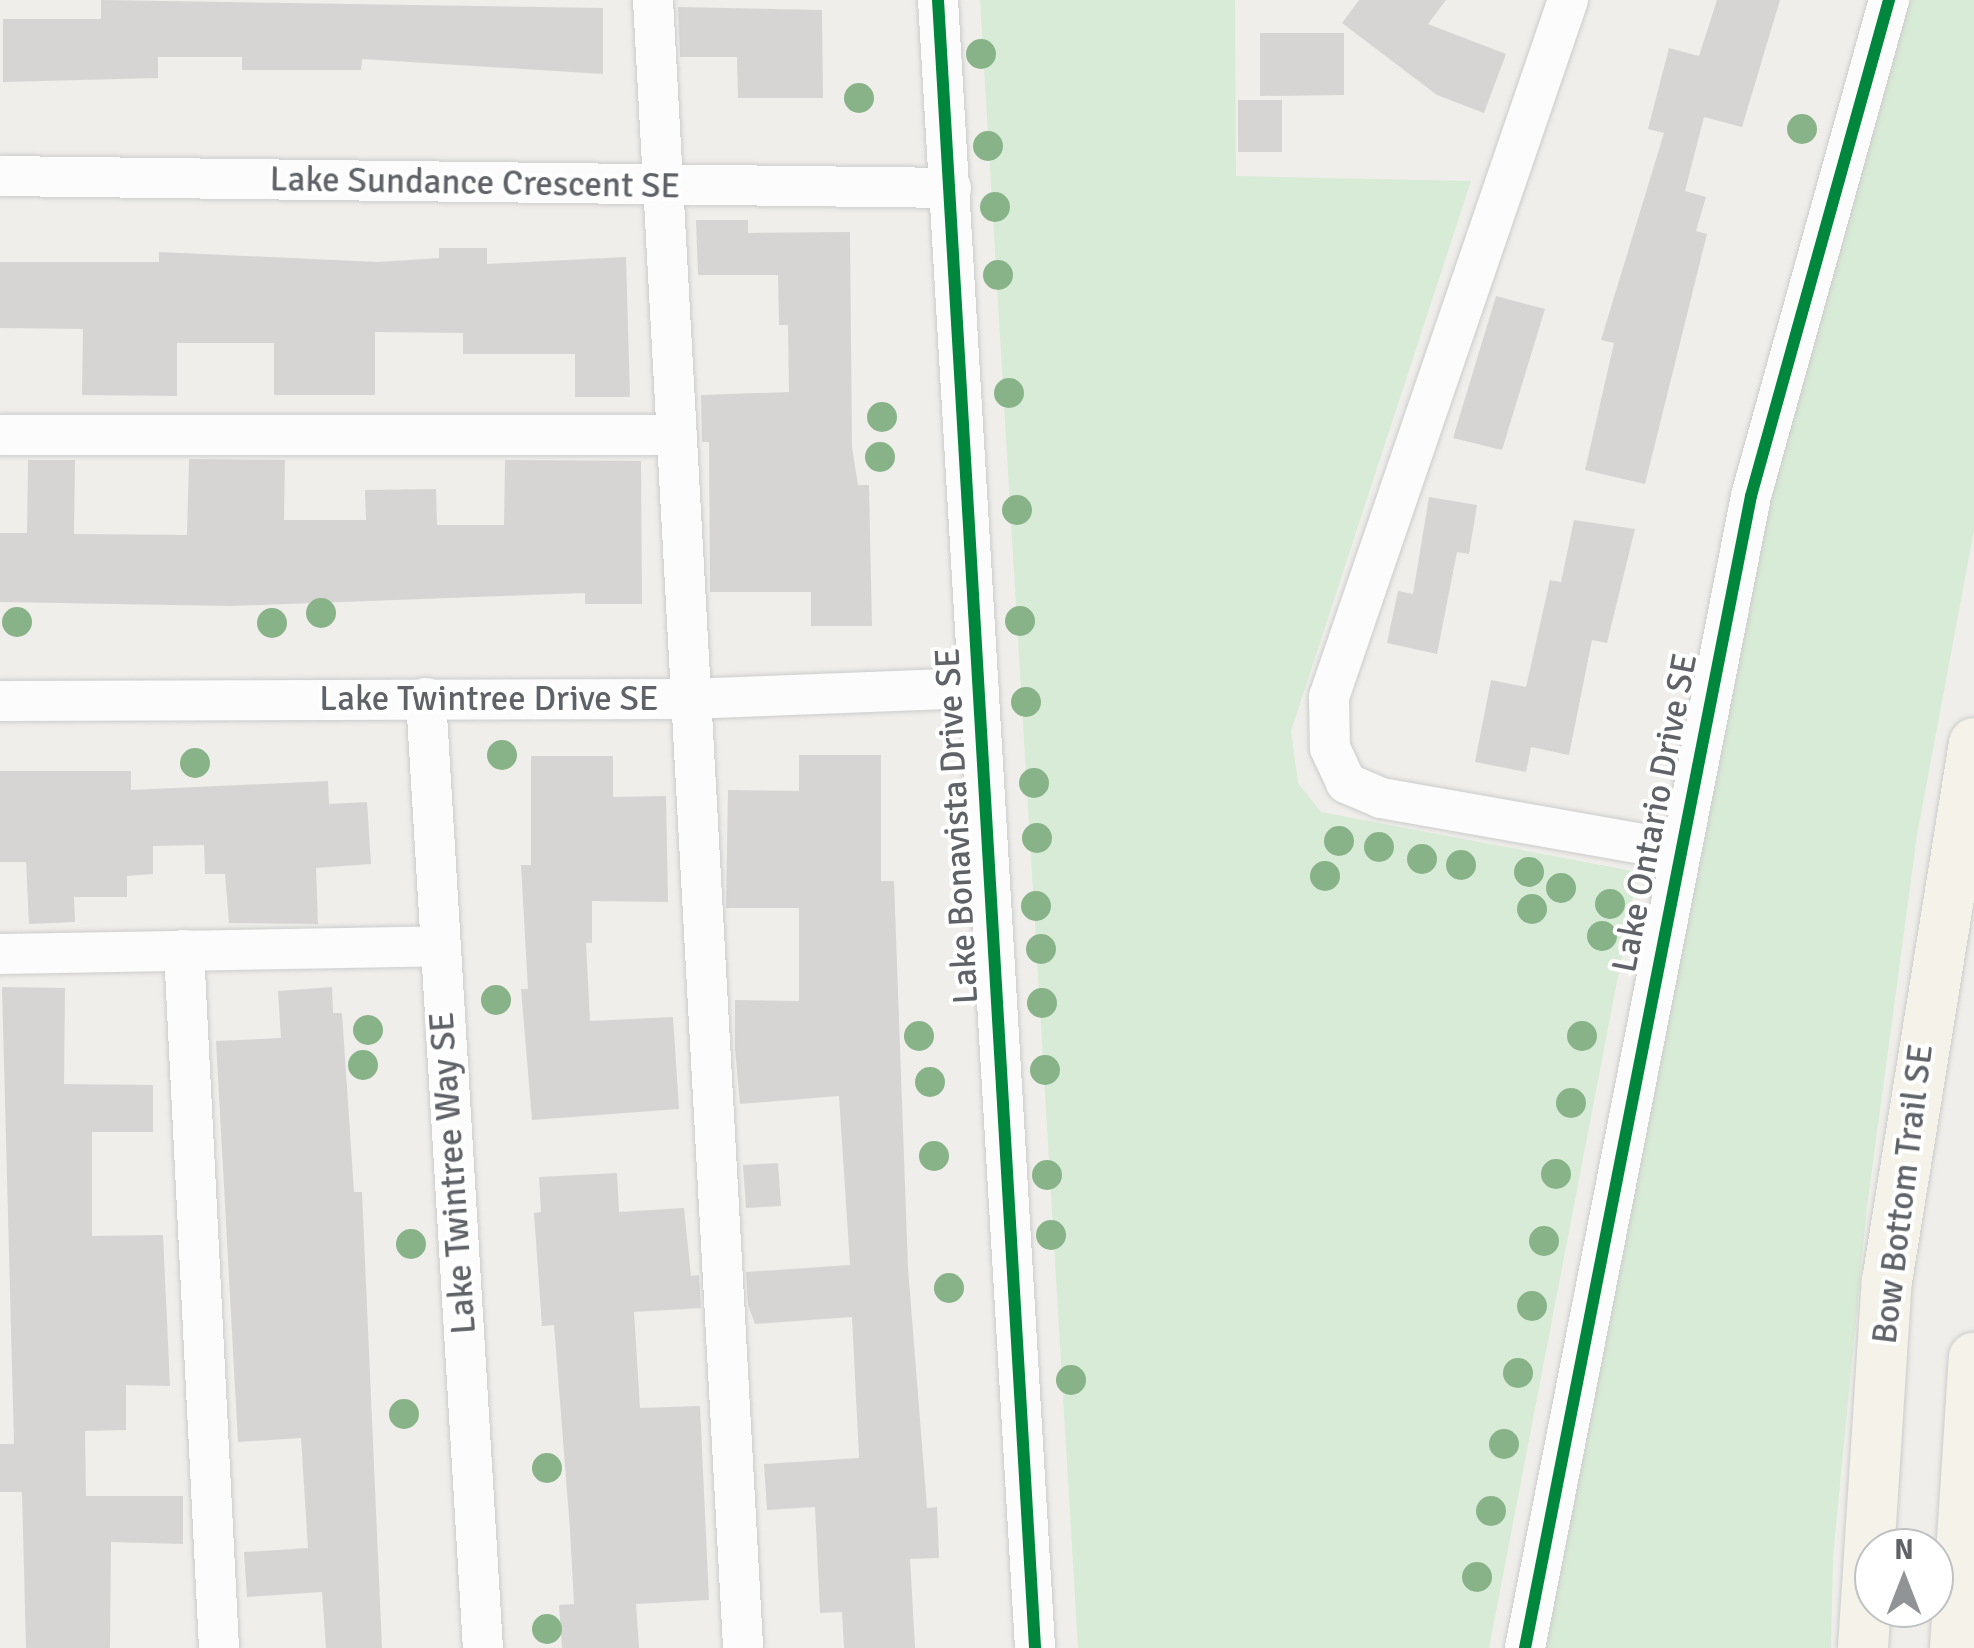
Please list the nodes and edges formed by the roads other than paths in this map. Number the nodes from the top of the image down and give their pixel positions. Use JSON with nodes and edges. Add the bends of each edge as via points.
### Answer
{"nodes":[{"id":1,"x":653,"y":0,"type":"edge"},
{"id":2,"x":938,"y":0,"type":"edge"},
{"id":3,"x":1568,"y":0,"type":"edge"},
{"id":4,"x":1889,"y":0,"type":"edge"},
{"id":5,"x":0,"y":176,"type":"edge"},
{"id":6,"x":661,"y":186,"type":"junction"},
{"id":7,"x":951,"y":188,"type":"junction"},
{"id":8,"x":0,"y":435,"type":"edge"},
{"id":9,"x":674,"y":435,"type":"junction"},
{"id":10,"x":978,"y":688,"type":"junction"},
{"id":11,"x":426,"y":698,"type":"junction"},
{"id":12,"x":688,"y":698,"type":"junction"},
{"id":13,"x":0,"y":701,"type":"edge"},
{"id":14,"x":1974,"y":743,"type":"edge"},
{"id":15,"x":1676,"y":850,"type":"junction"},
{"id":16,"x":438,"y":946,"type":"junction"},
{"id":17,"x":184,"y":950,"type":"junction"},
{"id":18,"x":0,"y":954,"type":"edge"},
{"id":19,"x":1974,"y":1358,"type":"edge"},
{"id":20,"x":219,"y":1648,"type":"edge"},
{"id":21,"x":484,"y":1648,"type":"edge"},
{"id":22,"x":743,"y":1648,"type":"edge"},
{"id":23,"x":1036,"y":1648,"type":"edge"},
{"id":24,"x":1525,"y":1648,"type":"edge"},
{"id":25,"x":1863,"y":1648,"type":"edge"},
{"id":26,"x":1955,"y":1648,"type":"edge"}],
"edges":[{"from":1,"to":6,"type":"street"},
{"from":2,"to":7,"type":"street","name":"Lake Bonavista Drive SE"},
{"from":3,"to":15,"type":"street","via":[[1330,697],[1330,748],[1346,782],[1381,798]]},
{"from":4,"to":15,"type":"street","name":"Lake Ontario Drive SE","via":[[1751,496]]},
{"from":5,"to":6,"type":"street","name":"Lake Sundance Crescent SE"},
{"from":6,"to":7,"type":"street","name":"Lake Sundance Crescent SE"},
{"from":6,"to":9,"type":"street"},
{"from":7,"to":10,"type":"street","name":"Lake Bonavista Drive SE"},
{"from":8,"to":9,"type":"street"},
{"from":9,"to":12,"type":"street"},
{"from":10,"to":12,"type":"street","name":"Lake Twintree Drive SE"},
{"from":10,"to":23,"type":"street","name":"Lake Bonavista Drive SE"},
{"from":11,"to":12,"type":"street","name":"Lake Twintree Drive SE"},
{"from":11,"to":13,"type":"street","name":"Lake Twintree Drive SE"},
{"from":11,"to":16,"type":"street","name":"Lake Twintree Way SE"},
{"from":12,"to":22,"type":"street"},
{"from":14,"to":25,"type":"main road","name":"Bow Bottom Trail SE","via":[[1888,1281]]},
{"from":15,"to":24,"type":"street","name":"Lake Ontario Drive SE"},
{"from":16,"to":17,"type":"street"},
{"from":16,"to":21,"type":"street","name":"Lake Twintree Way SE"},
{"from":17,"to":18,"type":"street"},
{"from":17,"to":20,"type":"street"},
{"from":19,"to":26,"type":"main road"}]}
